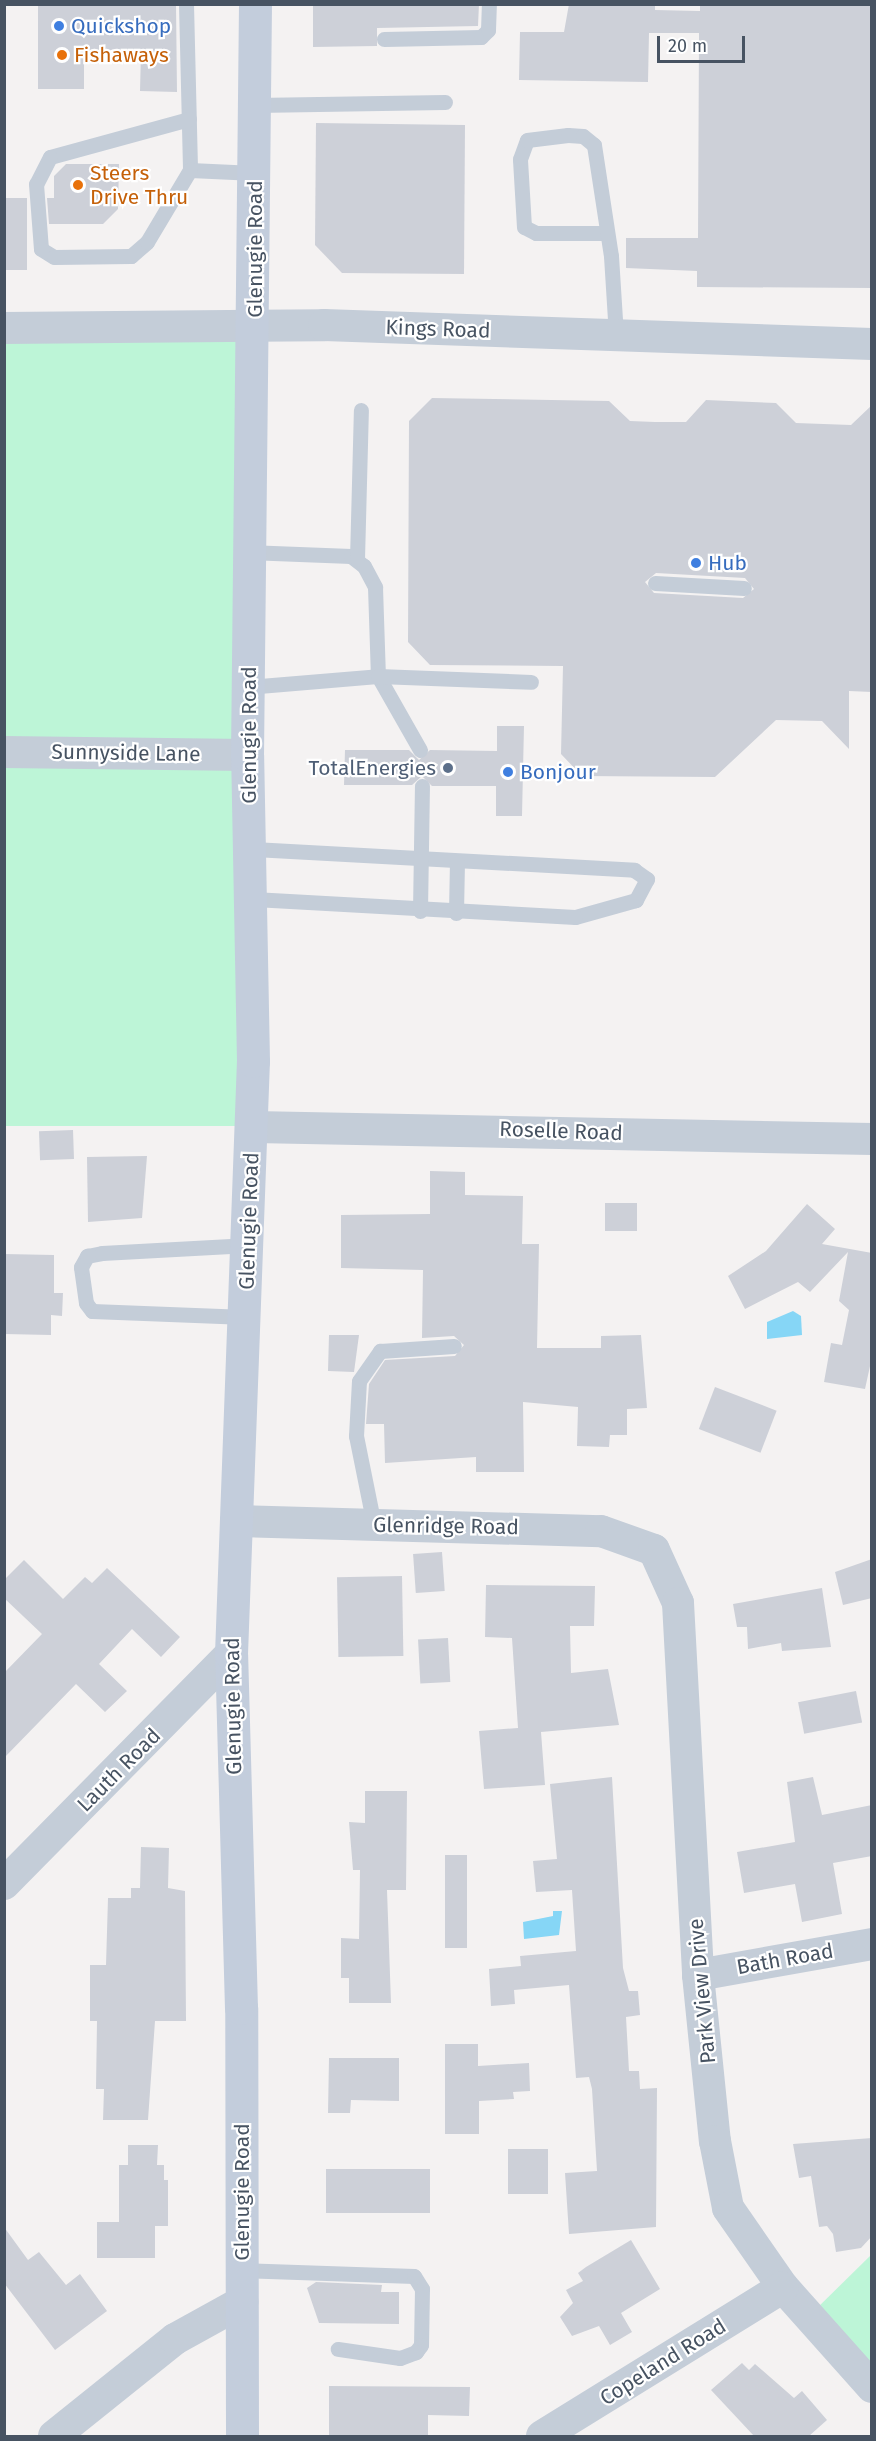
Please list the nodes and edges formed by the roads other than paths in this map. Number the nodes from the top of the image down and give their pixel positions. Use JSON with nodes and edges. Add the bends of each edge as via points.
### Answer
{"nodes":[{"id":1,"x":186,"y":4,"type":"edge"},
{"id":2,"x":255,"y":4,"type":"edge"},
{"id":3,"x":489,"y":4,"type":"edge"},
{"id":4,"x":384,"y":39,"type":"dead end"},
{"id":5,"x":445,"y":102,"type":"dead end"},
{"id":6,"x":255,"y":105,"type":"junction"},
{"id":7,"x":189,"y":119,"type":"junction"},
{"id":8,"x":190,"y":170,"type":"junction"},
{"id":9,"x":255,"y":173,"type":"junction"},
{"id":10,"x":605,"y":233,"type":"junction"},
{"id":11,"x":255,"y":325,"type":"junction"},
{"id":12,"x":4,"y":328,"type":"edge"},
{"id":13,"x":616,"y":335,"type":"junction"},
{"id":14,"x":872,"y":344,"type":"edge"},
{"id":15,"x":361,"y":410,"type":"dead end"},
{"id":16,"x":250,"y":552,"type":"junction"},
{"id":17,"x":357,"y":559,"type":"junction"},
{"id":18,"x":655,"y":583,"type":"dead end"},
{"id":19,"x":744,"y":588,"type":"dead end"},
{"id":20,"x":378,"y":676,"type":"junction"},
{"id":21,"x":531,"y":682,"type":"dead end"},
{"id":22,"x":249,"y":687,"type":"junction"},
{"id":23,"x":420,"y":750,"type":"dead end"},
{"id":24,"x":4,"y":752,"type":"edge"},
{"id":25,"x":247,"y":755,"type":"junction"},
{"id":26,"x":422,"y":786,"type":"dead end"},
{"id":27,"x":252,"y":849,"type":"junction"},
{"id":28,"x":422,"y":860,"type":"junction"},
{"id":29,"x":457,"y":862,"type":"junction"},
{"id":30,"x":252,"y":899,"type":"junction"},
{"id":31,"x":420,"y":911,"type":"junction"},
{"id":32,"x":456,"y":913,"type":"junction"},
{"id":33,"x":252,"y":1127,"type":"junction"},
{"id":34,"x":872,"y":1139,"type":"edge"},
{"id":35,"x":249,"y":1245,"type":"junction"},
{"id":36,"x":246,"y":1317,"type":"junction"},
{"id":37,"x":454,"y":1346,"type":"dead end"},
{"id":38,"x":236,"y":1521,"type":"junction"},
{"id":39,"x":374,"y":1525,"type":"junction"},
{"id":40,"x":654,"y":1550,"type":"joint"},
{"id":41,"x":231,"y":1654,"type":"junction"},
{"id":42,"x":4,"y":1884,"type":"edge"},
{"id":43,"x":872,"y":1944,"type":"edge"},
{"id":44,"x":698,"y":1975,"type":"junction"},
{"id":45,"x":242,"y":2286,"type":"junction"},
{"id":46,"x":783,"y":2287,"type":"junction"},
{"id":47,"x":338,"y":2349,"type":"dead end"},
{"id":48,"x":872,"y":2387,"type":"edge"},
{"id":49,"x":54,"y":2436,"type":"edge"},
{"id":50,"x":243,"y":2436,"type":"edge"},
{"id":51,"x":542,"y":2436,"type":"edge"}],
"edges":[{"from":1,"to":7,"type":"lane"},
{"from":2,"to":6,"type":"street","name":"Glenugie Road"},
{"from":3,"to":4,"type":"lane","via":[[488,30],[481,37]]},
{"from":5,"to":6,"type":"lane"},
{"from":6,"to":9,"type":"street","name":"Glenugie Road"},
{"from":7,"to":8,"type":"lane"},
{"from":7,"to":8,"type":"lane","via":[[50,157],[36,184],[41,249],[54,257],[131,256],[147,242]]},
{"from":8,"to":9,"type":"lane"},
{"from":9,"to":11,"type":"street","name":"Glenugie Road"},
{"from":10,"to":10,"type":"lane","via":[[536,233],[524,227],[520,159],[527,140],[568,135],[590,140],[597,154]]},
{"from":10,"to":13,"type":"lane"},
{"from":11,"to":12,"type":"street","name":"Kings Road"},
{"from":11,"to":13,"type":"street","name":"Kings Road"},
{"from":11,"to":16,"type":"street","name":"Glenugie Road"},
{"from":13,"to":14,"type":"street","name":"Kings Road"},
{"from":15,"to":17,"type":"lane"},
{"from":16,"to":17,"type":"lane"},
{"from":16,"to":22,"type":"street","name":"Glenugie Road"},
{"from":17,"to":20,"type":"lane","via":[[375,587]]},
{"from":18,"to":19,"type":"lane"},
{"from":20,"to":21,"type":"lane"},
{"from":20,"to":22,"type":"lane"},
{"from":20,"to":23,"type":"lane"},
{"from":22,"to":25,"type":"street","name":"Glenugie Road"},
{"from":24,"to":25,"type":"street","name":"Sunnyside Lane"},
{"from":25,"to":27,"type":"street","name":"Glenugie Road"},
{"from":26,"to":28,"type":"lane"},
{"from":27,"to":28,"type":"lane"},
{"from":27,"to":30,"type":"street","name":"Glenugie Road"},
{"from":28,"to":29,"type":"lane"},
{"from":28,"to":31,"type":"lane"},
{"from":29,"to":32,"type":"lane"},
{"from":29,"to":32,"type":"lane","via":[[634,870],[646,879],[646,890],[636,900],[575,917]]},
{"from":30,"to":31,"type":"lane"},
{"from":30,"to":33,"type":"street","name":"Glenugie Road"},
{"from":31,"to":32,"type":"lane"},
{"from":33,"to":34,"type":"street","name":"Roselle Road"},
{"from":33,"to":35,"type":"street","name":"Glenugie Road"},
{"from":35,"to":36,"type":"street","name":"Glenugie Road"},
{"from":35,"to":36,"type":"lane","via":[[102,1253],[87,1256],[81,1267],[86,1303],[93,1311]]},
{"from":36,"to":38,"type":"street","name":"Glenugie Road"},
{"from":37,"to":39,"type":"lane","via":[[380,1351],[359,1382],[356,1436]]},
{"from":38,"to":39,"type":"street","name":"Glenridge Road"},
{"from":38,"to":41,"type":"street","name":"Glenugie Road"},
{"from":39,"to":40,"type":"street","name":"Glenridge Road","via":[[601,1531]]},
{"from":40,"to":44,"type":"street","name":"Park View Drive","via":[[678,1603]]},
{"from":41,"to":42,"type":"street","name":"Lauth Road"},
{"from":41,"to":45,"type":"street","name":"Glenugie Road"},
{"from":43,"to":44,"type":"street","name":"Bath Road"},
{"from":44,"to":46,"type":"street","name":"Park View Drive","via":[[715,2141],[728,2208]]},
{"from":45,"to":47,"type":"lane","via":[[414,2276],[422,2289],[421,2344],[416,2352],[400,2358]]},
{"from":45,"to":49,"type":"street"},
{"from":45,"to":50,"type":"street","name":"Glenugie Road"},
{"from":46,"to":48,"type":"street","name":"Park View Drive"},
{"from":46,"to":51,"type":"street","name":"Copeland Road"}]}
